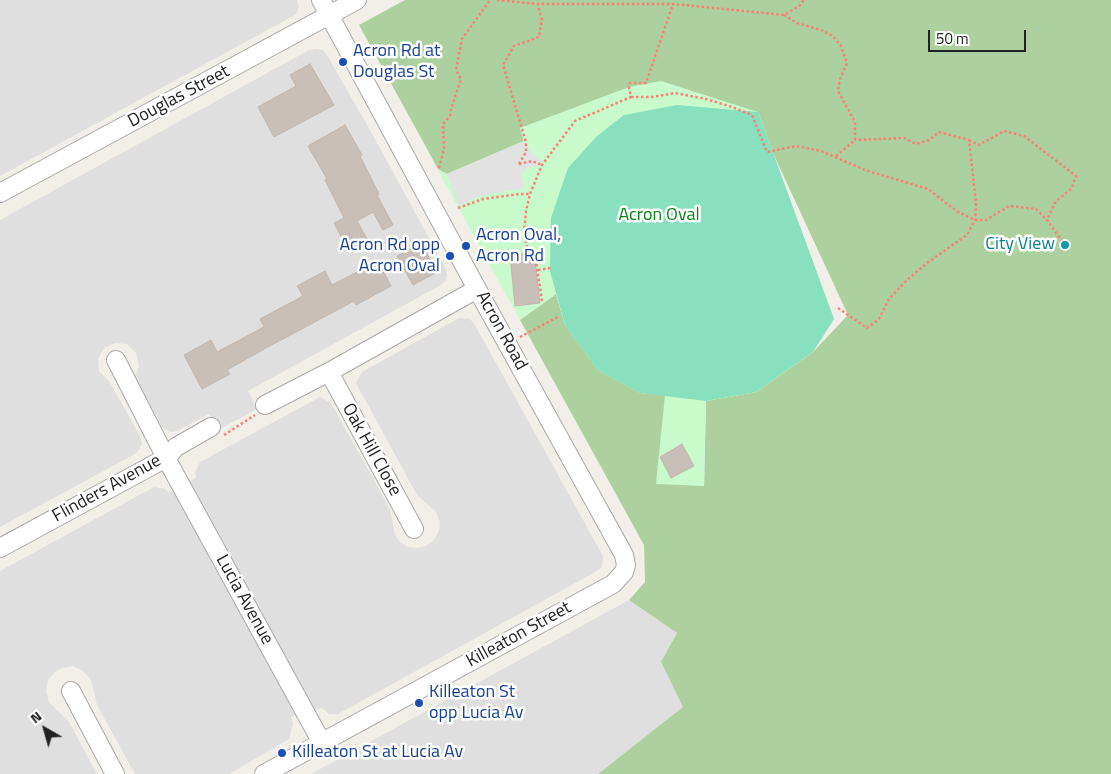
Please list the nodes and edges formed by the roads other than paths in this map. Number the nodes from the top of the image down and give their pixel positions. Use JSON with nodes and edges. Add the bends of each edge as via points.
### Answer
{"nodes":[{"id":1,"x":357,"y":0,"type":"edge"},
{"id":2,"x":325,"y":8,"type":"edge"},
{"id":3,"x":0,"y":193,"type":"edge"},
{"id":4,"x":477,"y":288,"type":"junction"},
{"id":5,"x":116,"y":360,"type":"dead end"},
{"id":6,"x":329,"y":372,"type":"junction"},
{"id":7,"x":265,"y":405,"type":"dead end"},
{"id":8,"x":211,"y":427,"type":"dead end"},
{"id":9,"x":166,"y":458,"type":"junction"},
{"id":10,"x":414,"y":529,"type":"dead end"},
{"id":11,"x":0,"y":548,"type":"edge"},
{"id":12,"x":624,"y":556,"type":"joint"},
{"id":13,"x":71,"y":690,"type":"dead end"},
{"id":14,"x":322,"y":743,"type":"junction"},
{"id":15,"x":115,"y":774,"type":"edge"},
{"id":16,"x":264,"y":774,"type":"edge"}],
"edges":[{"from":1,"to":2,"type":"street","name":"Douglas Street"},
{"from":2,"to":3,"type":"street","name":"Douglas Street"},
{"from":2,"to":4,"type":"street","name":"Acron Road"},
{"from":4,"to":6,"type":"street"},
{"from":4,"to":12,"type":"street","name":"Acron Road"},
{"from":5,"to":9,"type":"street","name":"Lucia Avenue"},
{"from":6,"to":7,"type":"street"},
{"from":6,"to":10,"type":"street","name":"Oak Hill Close"},
{"from":8,"to":9,"type":"street","name":"Flinders Avenue","via":[[176,446]]},
{"from":9,"to":11,"type":"street","name":"Flinders Avenue"},
{"from":9,"to":14,"type":"street","name":"Lucia Avenue"},
{"from":12,"to":14,"type":"street","name":"Killeaton Street","via":[[624,572],[613,584]]},
{"from":13,"to":15,"type":"street"},
{"from":14,"to":16,"type":"street","name":"Killeaton Street"}]}
